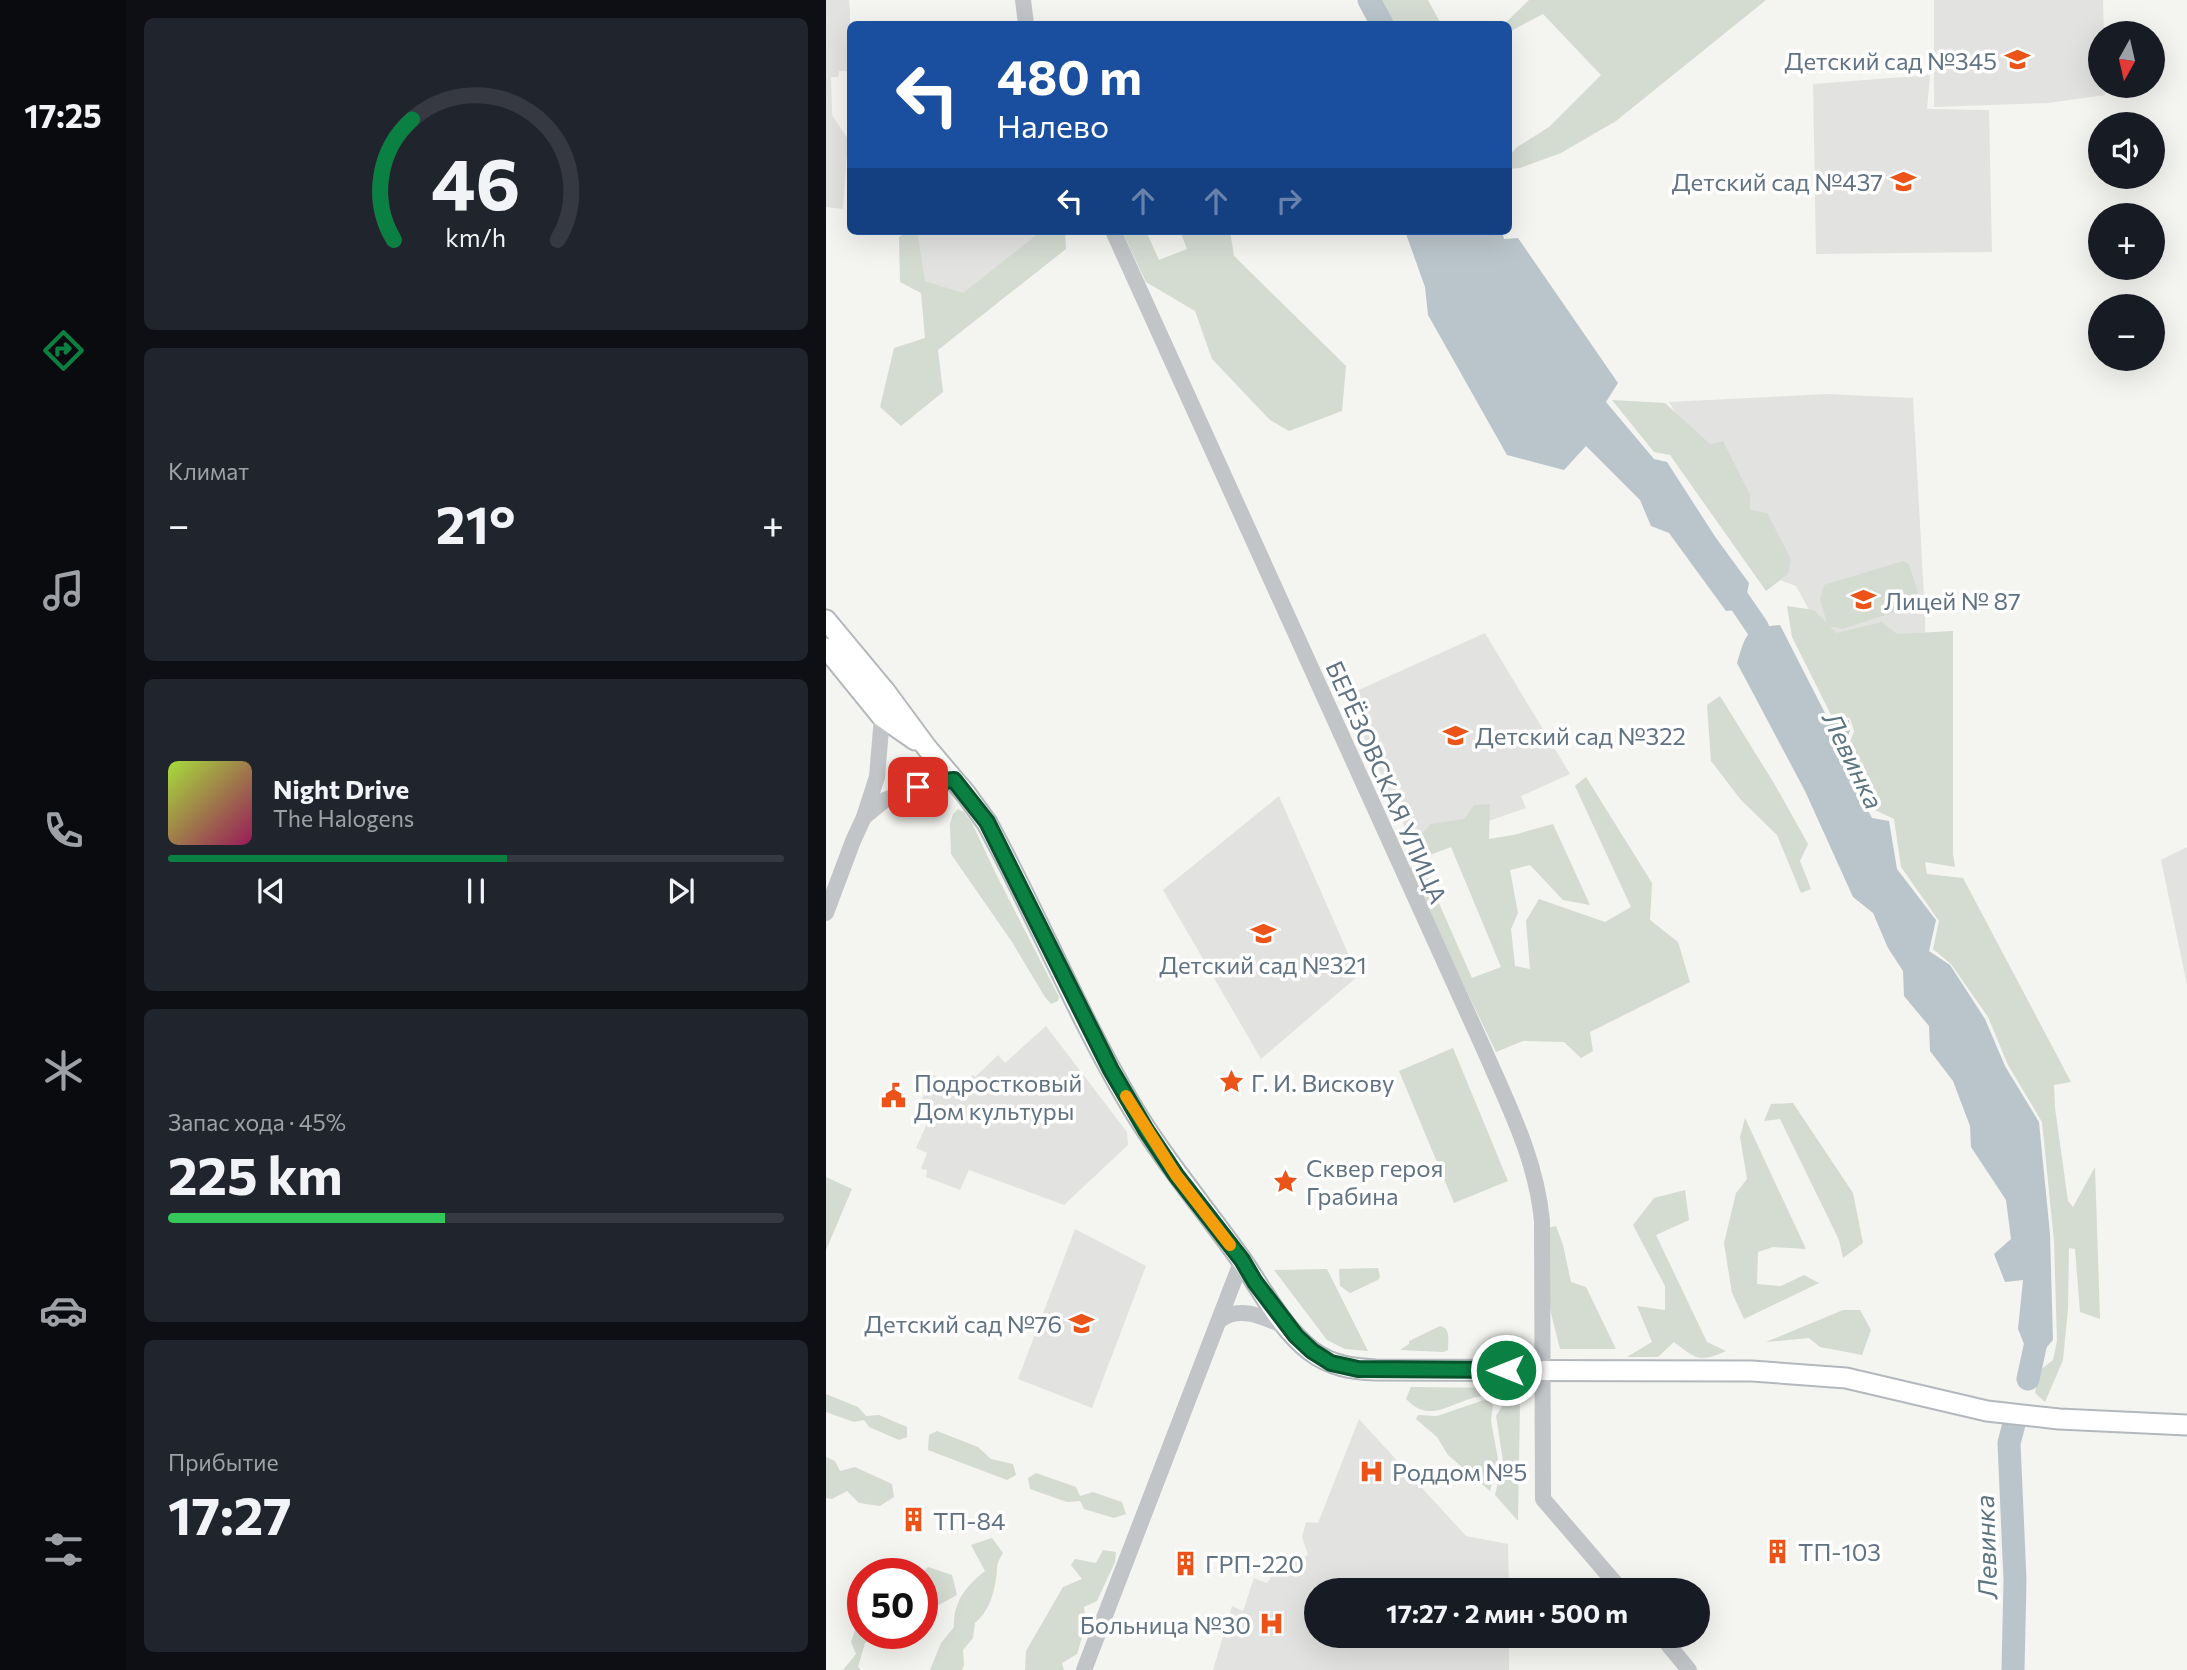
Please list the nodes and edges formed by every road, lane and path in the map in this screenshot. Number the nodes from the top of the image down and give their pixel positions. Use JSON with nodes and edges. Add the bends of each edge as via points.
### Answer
{"nodes":[{"id":1,"x":1023,"y":0,"type":"edge"},
{"id":2,"x":1026,"y":21,"type":"edge"},
{"id":3,"x":1115,"y":235,"type":"edge"},
{"id":4,"x":826,"y":620,"type":"edge"},
{"id":5,"x":826,"y":648,"type":"edge"},
{"id":6,"x":882,"y":717,"type":"junction"},
{"id":7,"x":928,"y":748,"type":"junction"},
{"id":8,"x":954,"y":780,"type":"junction"},
{"id":9,"x":864,"y":817,"type":"junction"},
{"id":10,"x":826,"y":913,"type":"edge"},
{"id":11,"x":1242,"y":1260,"type":"junction"},
{"id":12,"x":1220,"y":1320,"type":"junction"},
{"id":13,"x":1289,"y":1328,"type":"junction"},
{"id":14,"x":1542,"y":1370,"type":"junction"},
{"id":15,"x":2187,"y":1424,"type":"edge"},
{"id":16,"x":1611,"y":1578,"type":"edge"},
{"id":17,"x":1671,"y":1648,"type":"edge"},
{"id":18,"x":1084,"y":1670,"type":"edge"},
{"id":19,"x":1689,"y":1670,"type":"edge"}],
"edges":[{"from":1,"to":2,"type":"street"},
{"from":3,"to":14,"type":"street","name":"БЕРЁЗОВСКАЯ УЛИЦА","via":[[1527,1150],[1542,1221]]},
{"from":4,"to":7,"type":"main road"},
{"from":5,"to":6,"type":"main road"},
{"from":6,"to":7,"type":"main road"},
{"from":6,"to":9,"type":"street","via":[[877,777]]},
{"from":7,"to":8,"type":"main road"},
{"from":8,"to":9,"type":"street","via":[[932,782],[885,800]]},
{"from":8,"to":11,"type":"main road","via":[[987,822],[1128,1100],[1176,1175]]},
{"from":9,"to":10,"type":"street"},
{"from":11,"to":12,"type":"street"},
{"from":11,"to":13,"type":"main road"},
{"from":12,"to":13,"type":"street","via":[[1245,1312]]},
{"from":12,"to":18,"type":"street"},
{"from":13,"to":14,"type":"main road","via":[[1312,1351],[1342,1366]]},
{"from":14,"to":15,"type":"main road","via":[[1809,1374],[1846,1378],[1987,1411]]},
{"from":14,"to":16,"type":"street","name":"БЕРЁЗОВСКАЯ УЛИЦА","via":[[1543,1499]]},
{"from":17,"to":19,"type":"street"}]}
